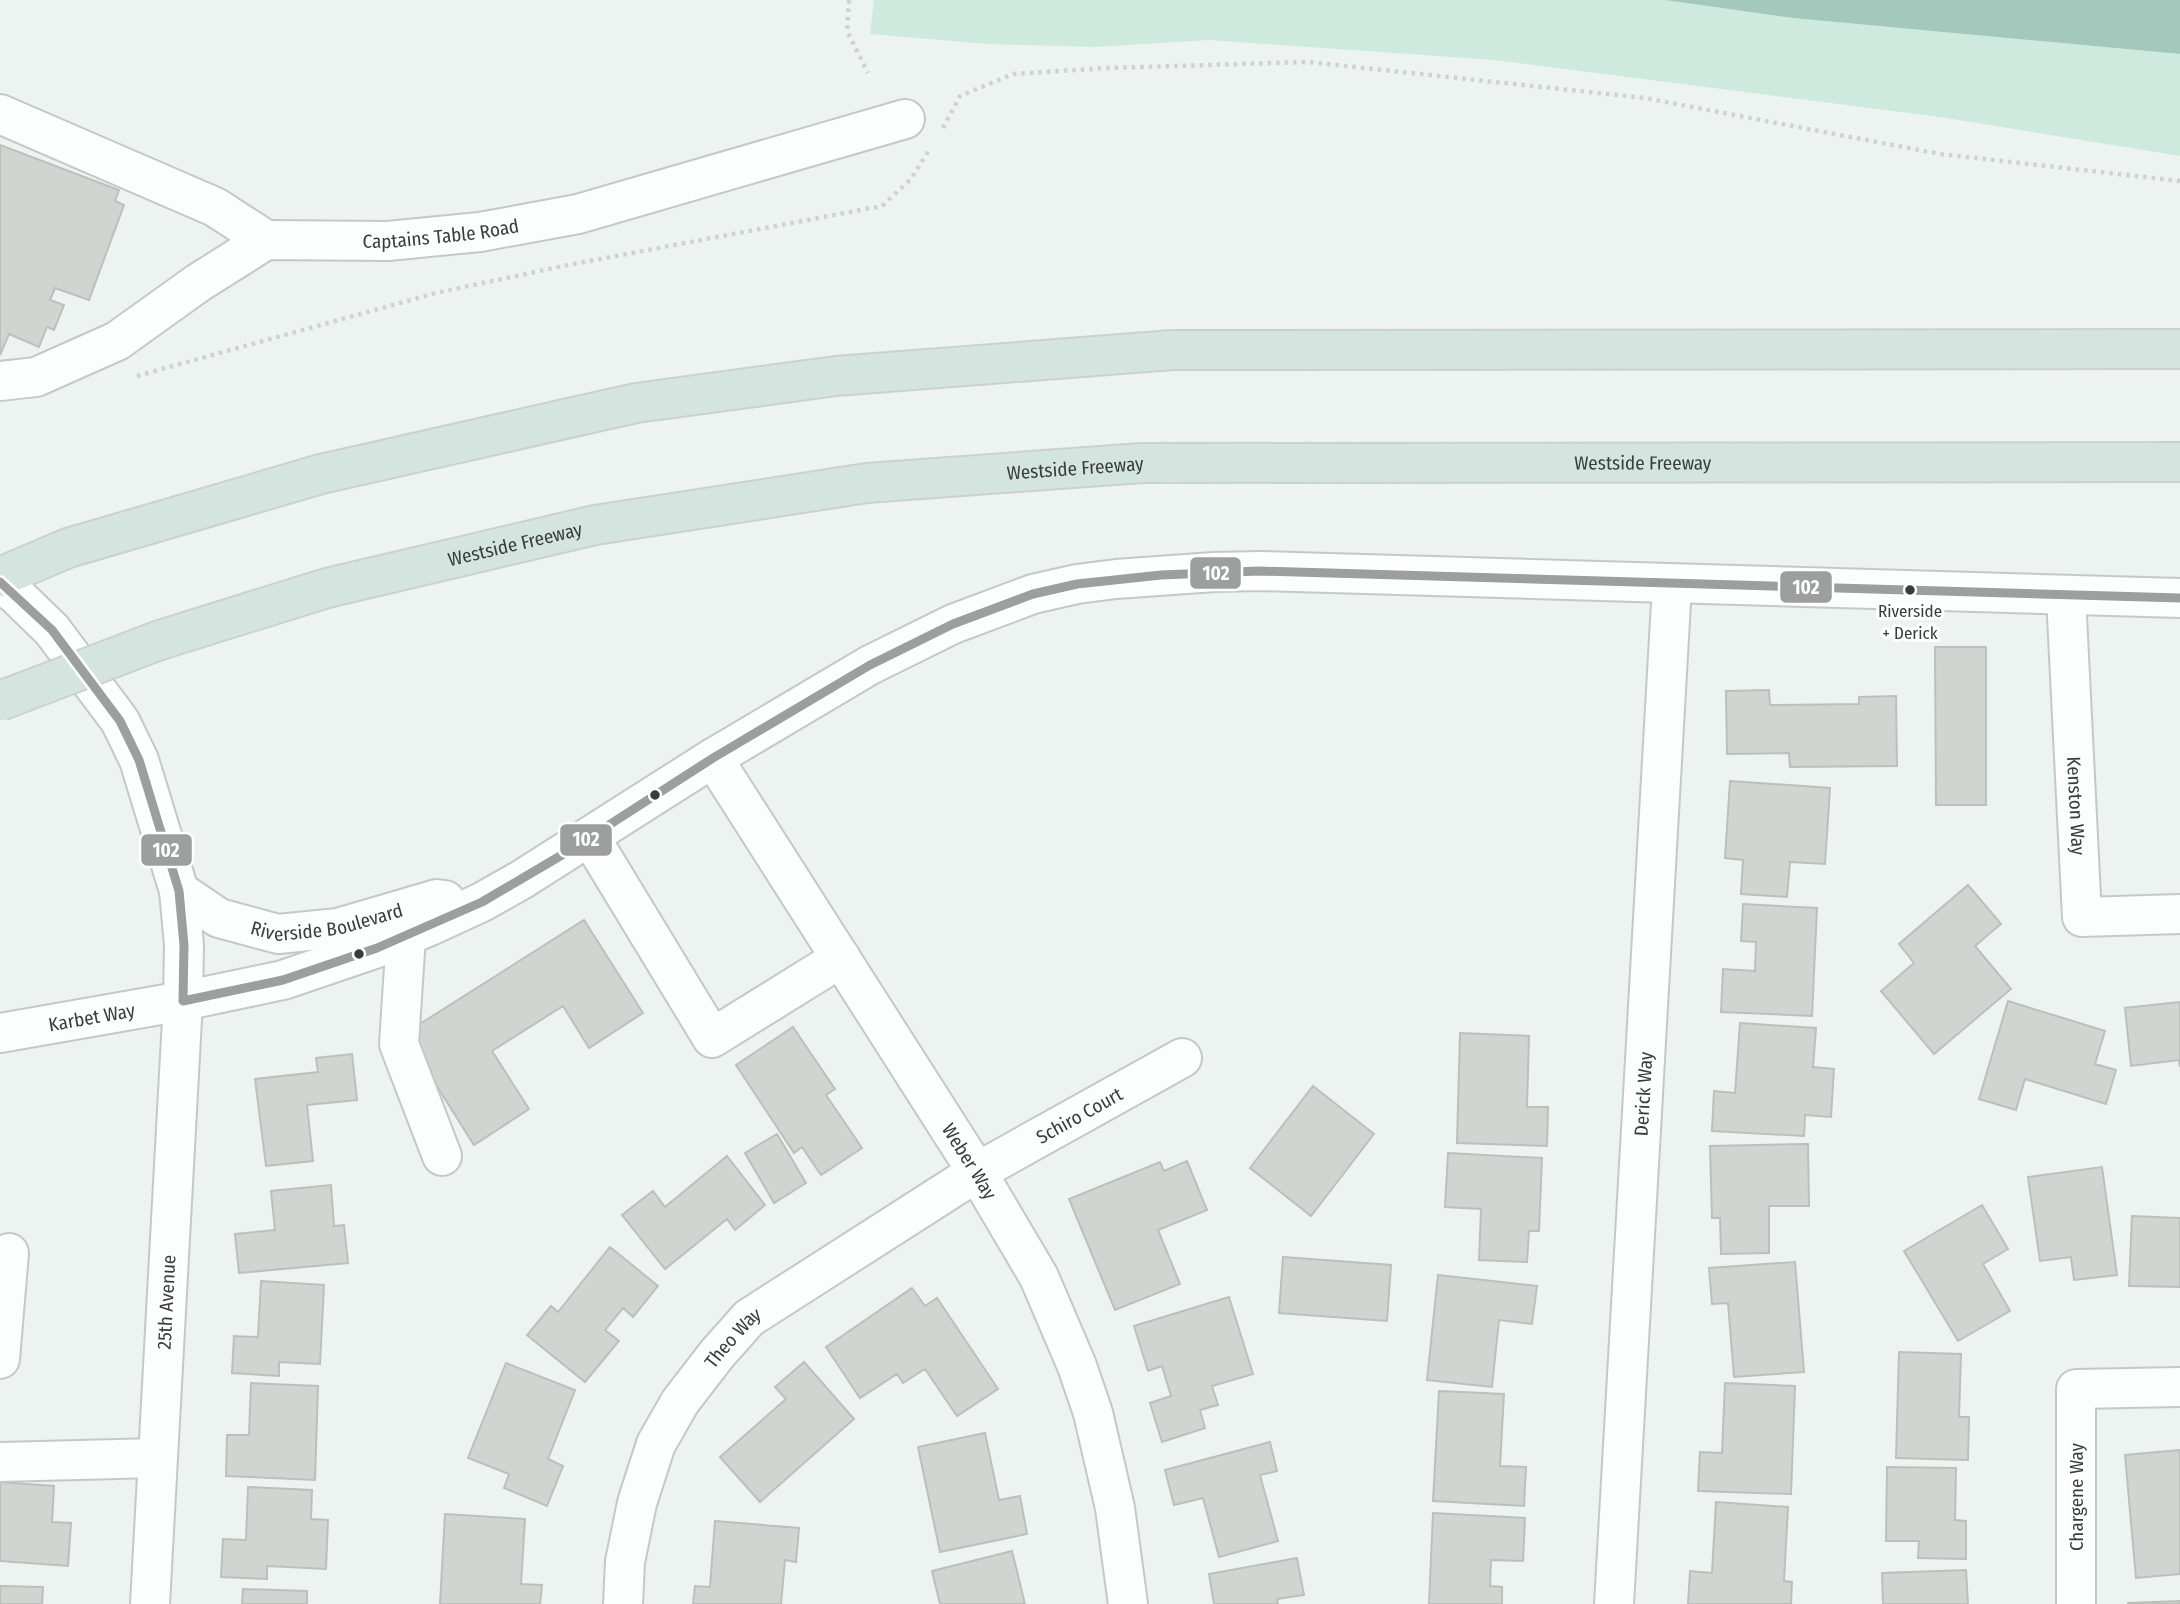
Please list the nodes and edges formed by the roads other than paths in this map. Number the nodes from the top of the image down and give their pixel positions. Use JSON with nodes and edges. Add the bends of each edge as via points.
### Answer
{"nodes":[{"id":1,"x":0,"y":114,"type":"edge"},
{"id":2,"x":922,"y":128,"type":"road end"},
{"id":3,"x":266,"y":240,"type":"junction"},
{"id":4,"x":2180,"y":349,"type":"edge"},
{"id":5,"x":0,"y":381,"type":"edge"},
{"id":6,"x":2180,"y":462,"type":"edge"},
{"id":7,"x":0,"y":579,"type":"edge"},
{"id":8,"x":1672,"y":585,"type":"junction"},
{"id":9,"x":2066,"y":596,"type":"junction"},
{"id":10,"x":2180,"y":598,"type":"edge"},
{"id":11,"x":0,"y":701,"type":"edge"},
{"id":12,"x":713,"y":758,"type":"junction"},
{"id":13,"x":590,"y":837,"type":"junction"},
{"id":14,"x":179,"y":891,"type":"junction"},
{"id":15,"x":482,"y":902,"type":"junction"},
{"id":16,"x":2180,"y":914,"type":"edge"},
{"id":17,"x":406,"y":936,"type":"junction"},
{"id":18,"x":841,"y":958,"type":"junction"},
{"id":19,"x":183,"y":1001,"type":"junction"},
{"id":20,"x":0,"y":1033,"type":"edge"},
{"id":21,"x":1182,"y":1058,"type":"dead end"},
{"id":22,"x":442,"y":1156,"type":"dead end"},
{"id":23,"x":977,"y":1172,"type":"junction"},
{"id":24,"x":9,"y":1253,"type":"dead end"},
{"id":25,"x":0,"y":1359,"type":"edge"},
{"id":26,"x":2180,"y":1387,"type":"edge"},
{"id":27,"x":157,"y":1458,"type":"junction"},
{"id":28,"x":0,"y":1462,"type":"edge"},
{"id":29,"x":150,"y":1604,"type":"edge"},
{"id":30,"x":623,"y":1604,"type":"edge"},
{"id":31,"x":1128,"y":1604,"type":"edge"},
{"id":32,"x":1614,"y":1604,"type":"edge"},
{"id":33,"x":2076,"y":1604,"type":"edge"}],
"edges":[{"from":1,"to":3,"type":"street","via":[[215,207]]},
{"from":2,"to":3,"type":"street","name":"Captains Table Road","via":[[578,214],[480,232],[388,241]]},
{"from":3,"to":5,"type":"street","via":[[117,341],[36,377]]},
{"from":4,"to":7,"type":"highway","via":[[1173,350],[836,376],[636,403],[321,474],[68,548]]},
{"from":6,"to":11,"type":"highway","name":"Westside Freeway","bridge":true,"via":[[1142,463],[867,483],[595,525],[327,588],[160,640]]},
{"from":7,"to":14,"type":"street","via":[[52,630],[120,721],[139,760]]},
{"from":8,"to":9,"type":"street","name":"Riverside Boulevard"},
{"from":8,"to":12,"type":"street","name":"Riverside Boulevard","via":[[1259,571],[1077,584],[1033,594],[912,643]]},
{"from":8,"to":32,"type":"street","name":"Derick Way"},
{"from":9,"to":10,"type":"street","name":"Riverside Boulevard"},
{"from":9,"to":16,"type":"street","name":"Kenston Way","via":[[2082,916]]},
{"from":12,"to":13,"type":"street","name":"Riverside Boulevard"},
{"from":12,"to":18,"type":"street","name":"Weber Way"},
{"from":13,"to":15,"type":"street","name":"Riverside Boulevard"},
{"from":13,"to":18,"type":"street","via":[[712,1038]]},
{"from":14,"to":15,"type":"street","name":"Riverside Boulevard","via":[[219,919],[278,934],[338,928],[437,899]]},
{"from":14,"to":19,"type":"street"},
{"from":15,"to":17,"type":"street","name":"Riverside Boulevard"},
{"from":17,"to":19,"type":"street","name":"Riverside Boulevard","via":[[283,980]]},
{"from":17,"to":22,"type":"street","via":[[399,1044]]},
{"from":18,"to":23,"type":"street","name":"Weber Way"},
{"from":19,"to":20,"type":"street","name":"Karbet Way"},
{"from":19,"to":27,"type":"street","name":"25th Avenue"},
{"from":21,"to":23,"type":"street","name":"Schiro Court"},
{"from":23,"to":30,"type":"street","name":"Theo Way","via":[[749,1318],[717,1354],[680,1402],[656,1444],[637,1503],[625,1562]]},
{"from":23,"to":31,"type":"street","name":"Weber Way","via":[[1039,1276],[1077,1366],[1115,1508]]},
{"from":24,"to":25,"type":"street"},
{"from":26,"to":33,"type":"street","name":"Chargene Way","via":[[2076,1390]]},
{"from":27,"to":28,"type":"street"},
{"from":27,"to":29,"type":"street","name":"25th Avenue"}]}
